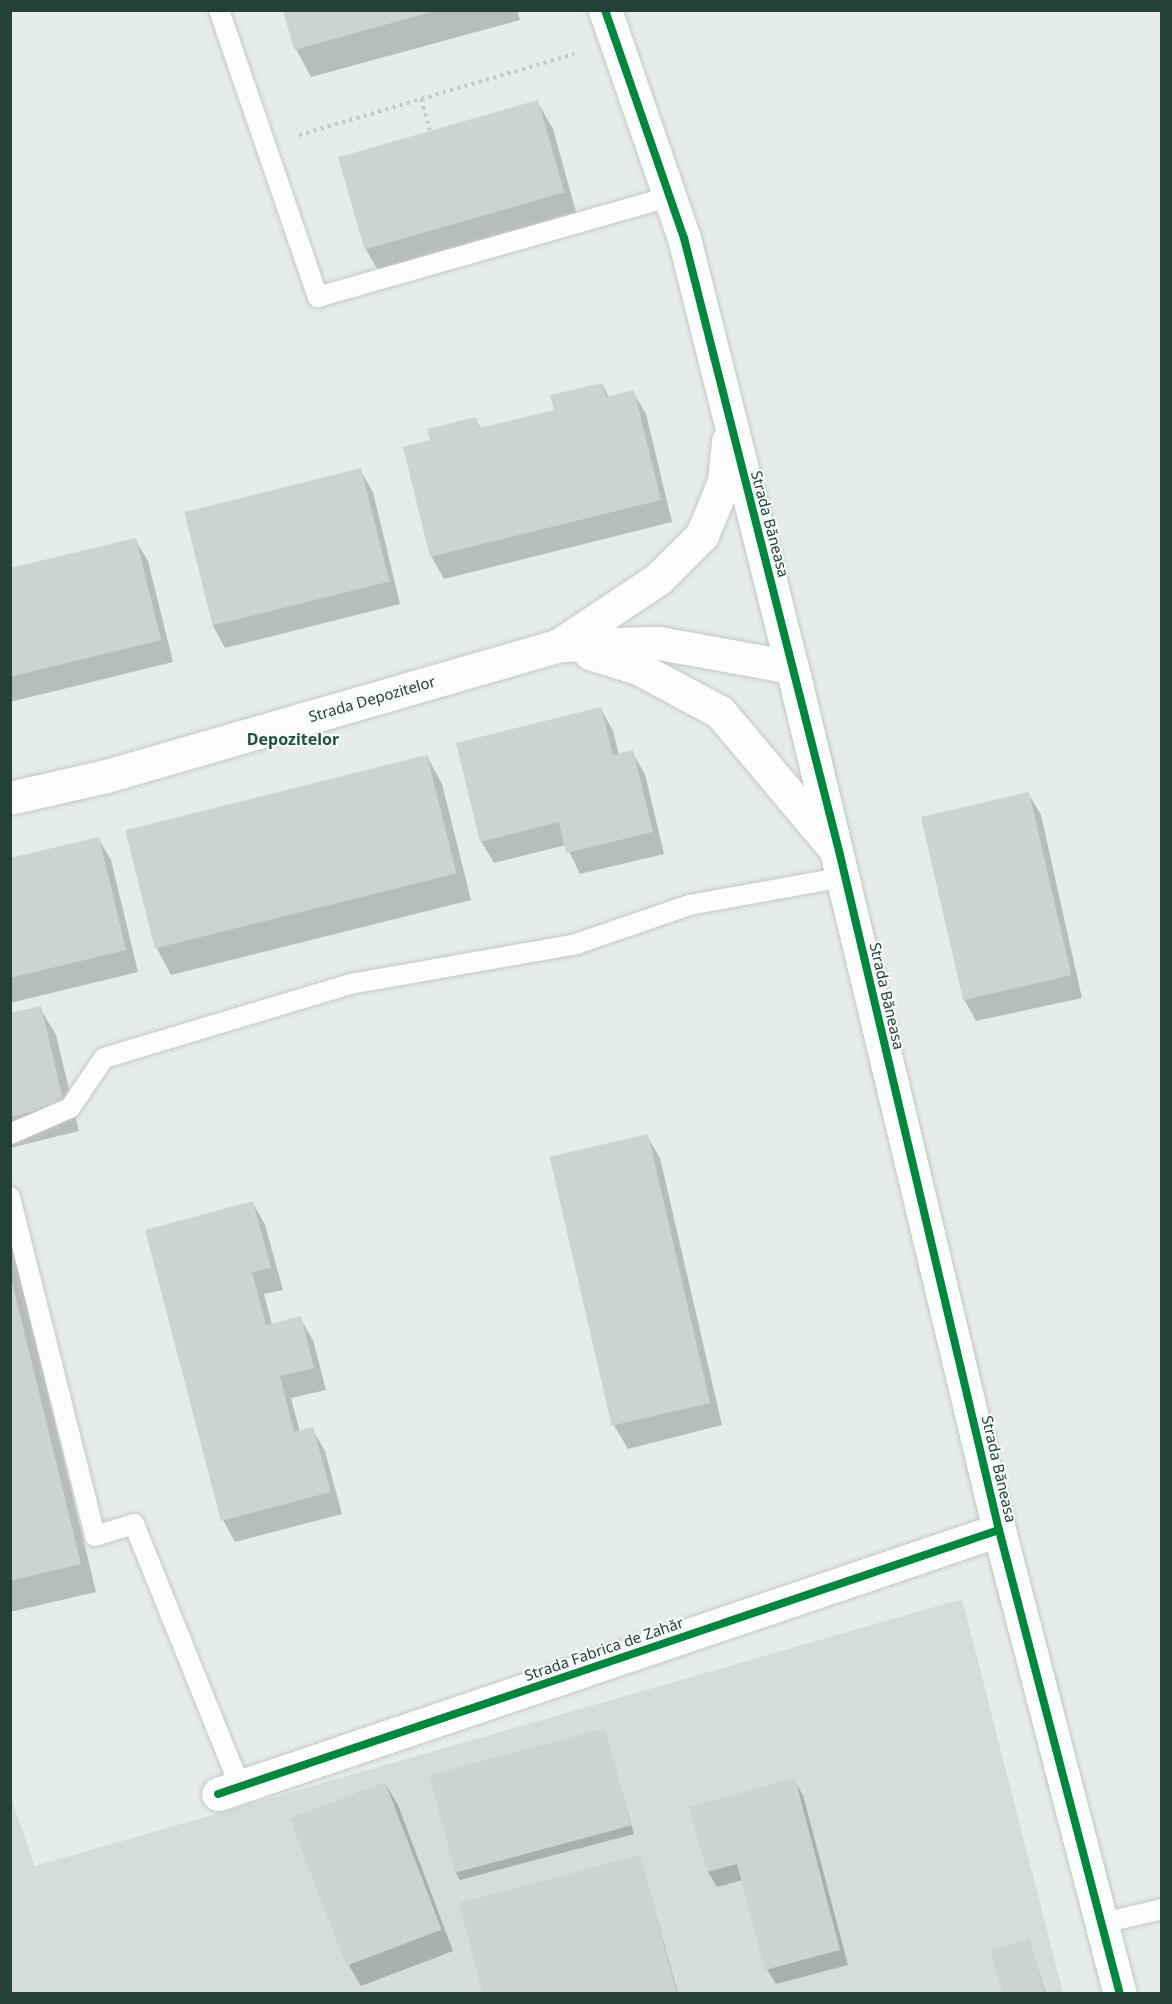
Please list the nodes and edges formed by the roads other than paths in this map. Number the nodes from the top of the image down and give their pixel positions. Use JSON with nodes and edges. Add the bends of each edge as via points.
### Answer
{"nodes":[{"id":1,"x":219,"y":10,"type":"edge"},
{"id":2,"x":606,"y":10,"type":"edge"},
{"id":3,"x":670,"y":197,"type":"junction"},
{"id":4,"x":730,"y":422,"type":"junction"},
{"id":5,"x":559,"y":645,"type":"junction"},
{"id":6,"x":792,"y":667,"type":"junction"},
{"id":7,"x":10,"y":798,"type":"edge"},
{"id":8,"x":842,"y":866,"type":"junction"},
{"id":9,"x":10,"y":1134,"type":"edge"},
{"id":10,"x":10,"y":1197,"type":"edge"},
{"id":11,"x":999,"y":1530,"type":"junction"},
{"id":12,"x":229,"y":1791,"type":"joint"},
{"id":13,"x":1161,"y":1909,"type":"edge"},
{"id":14,"x":1103,"y":1923,"type":"junction"},
{"id":15,"x":1120,"y":1994,"type":"edge"}],
"edges":[{"from":1,"to":3,"type":"lane","via":[[318,297]]},
{"from":2,"to":3,"type":"street","name":"Strada Băneasa"},
{"from":3,"to":4,"type":"street","name":"Strada Băneasa"},
{"from":4,"to":5,"type":"street","name":"Strada Depozitelor","via":[[724,482],[702,535],[658,579]]},
{"from":4,"to":6,"type":"street","name":"Strada Băneasa"},
{"from":5,"to":6,"type":"street","name":"Strada Depozitelor","via":[[659,643]]},
{"from":5,"to":7,"type":"street","name":"Strada Depozitelor","via":[[106,776]]},
{"from":5,"to":8,"type":"street","via":[[638,668],[720,712]]},
{"from":6,"to":8,"type":"street","name":"Strada Băneasa"},
{"from":8,"to":9,"type":"lane","via":[[689,905],[576,944],[350,984],[104,1058],[70,1108]]},
{"from":8,"to":11,"type":"street","name":"Strada Băneasa"},
{"from":10,"to":12,"type":"lane","via":[[96,1536],[134,1524]]},
{"from":11,"to":12,"type":"street","name":"Strada Fabrica de Zahăr"},
{"from":11,"to":14,"type":"street","name":"Strada Băneasa"},
{"from":13,"to":14,"type":"lane"},
{"from":14,"to":15,"type":"street","name":"Strada Băneasa"}]}
